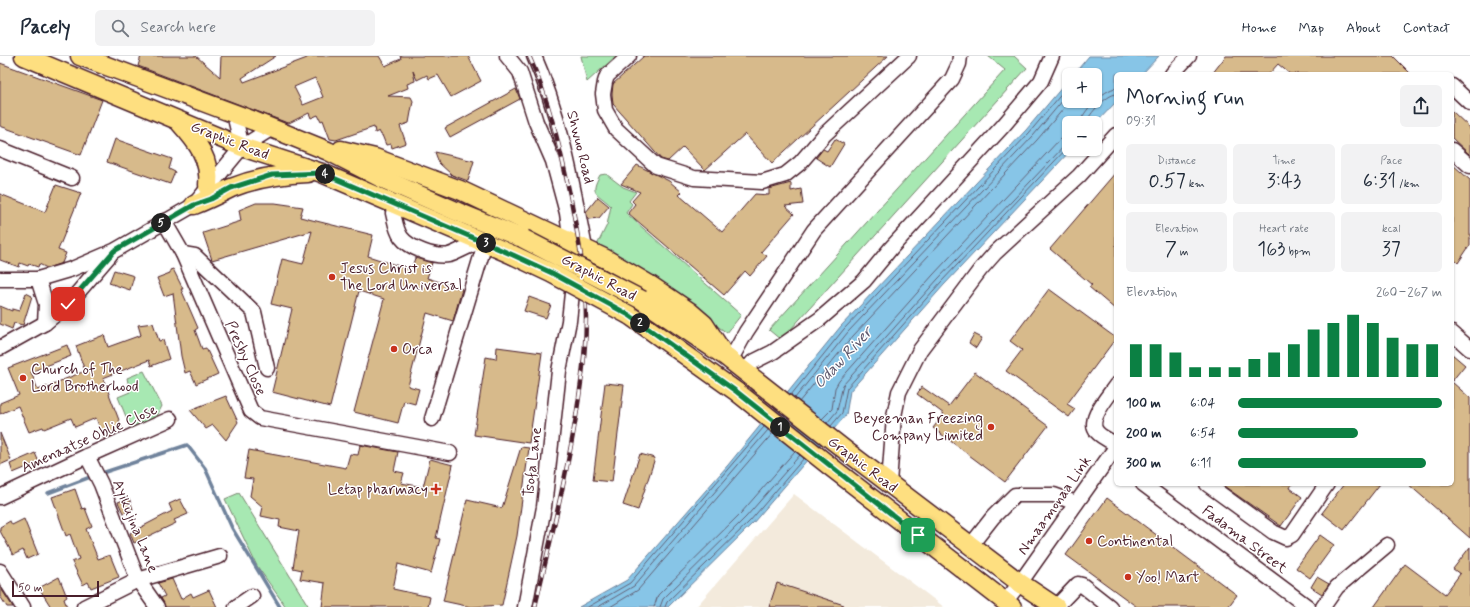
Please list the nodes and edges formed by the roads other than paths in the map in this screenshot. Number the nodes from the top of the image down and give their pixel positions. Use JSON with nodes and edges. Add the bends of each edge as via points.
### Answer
{"nodes":[{"id":1,"x":24,"y":56,"type":"edge"},
{"id":2,"x":80,"y":56,"type":"edge"},
{"id":3,"x":508,"y":56,"type":"edge"},
{"id":4,"x":534,"y":56,"type":"edge"},
{"id":5,"x":629,"y":56,"type":"edge"},
{"id":6,"x":909,"y":56,"type":"edge"},
{"id":7,"x":960,"y":56,"type":"edge"},
{"id":8,"x":1052,"y":56,"type":"edge"},
{"id":9,"x":1189,"y":56,"type":"edge"},
{"id":10,"x":1174,"y":72,"type":"edge"},
{"id":11,"x":1454,"y":88,"type":"edge"},
{"id":12,"x":1470,"y":103,"type":"edge"},
{"id":13,"x":234,"y":114,"type":"junction"},
{"id":14,"x":177,"y":119,"type":"junction"},
{"id":15,"x":272,"y":128,"type":"junction"},
{"id":16,"x":1114,"y":137,"type":"edge"},
{"id":17,"x":242,"y":147,"type":"junction"},
{"id":18,"x":0,"y":149,"type":"edge"},
{"id":19,"x":328,"y":151,"type":"junction"},
{"id":20,"x":1454,"y":152,"type":"edge"},
{"id":21,"x":1470,"y":166,"type":"edge"},
{"id":22,"x":322,"y":173,"type":"junction"},
{"id":23,"x":72,"y":178,"type":"dead end"},
{"id":24,"x":208,"y":186,"type":"junction"},
{"id":25,"x":360,"y":189,"type":"junction"},
{"id":26,"x":194,"y":205,"type":"junction"},
{"id":27,"x":164,"y":221,"type":"junction"},
{"id":28,"x":578,"y":245,"type":"junction"},
{"id":29,"x":477,"y":248,"type":"junction"},
{"id":30,"x":114,"y":251,"type":"junction"},
{"id":31,"x":183,"y":254,"type":"junction"},
{"id":32,"x":38,"y":278,"type":"junction"},
{"id":33,"x":0,"y":279,"type":"edge"},
{"id":34,"x":572,"y":294,"type":"junction"},
{"id":35,"x":45,"y":323,"type":"junction"},
{"id":36,"x":1454,"y":335,"type":"edge"},
{"id":37,"x":0,"y":348,"type":"edge"},
{"id":38,"x":1470,"y":349,"type":"edge"},
{"id":39,"x":686,"y":355,"type":"junction"},
{"id":40,"x":727,"y":358,"type":"junction"},
{"id":41,"x":267,"y":368,"type":"dead end"},
{"id":42,"x":751,"y":378,"type":"junction"},
{"id":43,"x":1114,"y":388,"type":"edge"},
{"id":44,"x":432,"y":419,"type":"dead end"},
{"id":45,"x":170,"y":420,"type":"dead end"},
{"id":46,"x":450,"y":453,"type":"dead end"},
{"id":47,"x":1114,"y":453,"type":"edge"},
{"id":48,"x":90,"y":461,"type":"junction"},
{"id":49,"x":889,"y":483,"type":"junction"},
{"id":50,"x":1146,"y":486,"type":"edge"},
{"id":51,"x":1210,"y":486,"type":"edge"},
{"id":52,"x":1326,"y":486,"type":"edge"},
{"id":53,"x":0,"y":497,"type":"edge"},
{"id":54,"x":1076,"y":503,"type":"junction"},
{"id":55,"x":971,"y":545,"type":"junction"},
{"id":56,"x":1387,"y":545,"type":"dead end"},
{"id":57,"x":220,"y":556,"type":"dead end"},
{"id":58,"x":0,"y":571,"type":"edge"},
{"id":59,"x":138,"y":580,"type":"junction"},
{"id":60,"x":1020,"y":583,"type":"junction"},
{"id":61,"x":252,"y":596,"type":"dead end"},
{"id":62,"x":1008,"y":604,"type":"edge"},
{"id":63,"x":522,"y":605,"type":"edge"},
{"id":64,"x":24,"y":607,"type":"edge"},
{"id":65,"x":84,"y":607,"type":"edge"},
{"id":66,"x":157,"y":607,"type":"edge"},
{"id":67,"x":236,"y":607,"type":"edge"},
{"id":68,"x":1056,"y":607,"type":"edge"},
{"id":69,"x":1110,"y":607,"type":"edge"},
{"id":70,"x":1308,"y":607,"type":"edge"},
{"id":71,"x":1323,"y":607,"type":"edge"}],
"edges":[{"from":1,"to":14,"type":"main road","name":"Graphic Road"},
{"from":2,"to":13,"type":"main road","name":"Graphic Road"},
{"from":3,"to":28,"type":"street","via":[[520,72],[552,161]]},
{"from":4,"to":28,"type":"street","name":"Shwuo Road","via":[[556,113],[572,179]]},
{"from":5,"to":6,"type":"street","via":[[607,76],[602,94],[605,110],[616,129],[656,166],[694,178],[762,182],[785,176],[825,134]]},
{"from":7,"to":40,"type":"street","via":[[952,79],[814,230]]},
{"from":8,"to":42,"type":"street","via":[[1042,81],[864,280],[820,319],[773,352],[753,362]]},
{"from":9,"to":10,"type":"street"},
{"from":11,"to":12,"type":"street"},
{"from":13,"to":15,"type":"main road","name":"Graphic Road"},
{"from":13,"to":17,"type":"street"},
{"from":14,"to":17,"type":"main road","name":"Graphic Road"},
{"from":14,"to":24,"type":"main road","via":[[203,151],[208,167]]},
{"from":15,"to":17,"type":"street"},
{"from":15,"to":19,"type":"main road","name":"Graphic Road"},
{"from":16,"to":49,"type":"street","via":[[1079,176],[995,253],[920,350],[898,392]]},
{"from":17,"to":22,"type":"main road","name":"Graphic Road"},
{"from":17,"to":24,"type":"street"},
{"from":18,"to":23,"type":"street"},
{"from":19,"to":28,"type":"main road","via":[[344,150],[375,158],[460,190]]},
{"from":19,"to":40,"type":"main road","name":"Graphic Road","bridge":true,"via":[[458,212],[524,239],[642,300]]},
{"from":20,"to":21,"type":"street"},
{"from":22,"to":25,"type":"main road","name":"Graphic Road"},
{"from":22,"to":26,"type":"main road","via":[[272,175],[231,188]]},
{"from":24,"to":26,"type":"street"},
{"from":25,"to":29,"type":"main road","via":[[378,206],[428,230]]},
{"from":25,"to":39,"type":"main road","name":"Graphic Road","bridge":true,"via":[[552,273],[629,315]]},
{"from":26,"to":27,"type":"street"},
{"from":27,"to":30,"type":"street"},
{"from":27,"to":31,"type":"street","name":"Presby Close"},
{"from":28,"to":40,"type":"main road","via":[[650,285],[690,312],[704,324]]},
{"from":29,"to":34,"type":"main road"},
{"from":29,"to":44,"type":"street"},
{"from":30,"to":32,"type":"street","via":[[72,269]]},
{"from":30,"to":35,"type":"street","via":[[68,304]]},
{"from":31,"to":41,"type":"street","via":[[196,256],[254,312]]},
{"from":31,"to":46,"type":"street","name":"Presby Close","via":[[251,412],[260,418]]},
{"from":32,"to":33,"type":"street"},
{"from":32,"to":35,"type":"street","via":[[46,304]]},
{"from":34,"to":39,"type":"main road","via":[[642,329]]},
{"from":34,"to":63,"type":"street","name":"Tsofa Lane","via":[[559,371],[544,507]]},
{"from":35,"to":37,"type":"street"},
{"from":36,"to":38,"type":"street"},
{"from":39,"to":62,"type":"main road","name":"Graphic Road"},
{"from":40,"to":42,"type":"main road","name":"Graphic Road"},
{"from":42,"to":49,"type":"main road","name":"Graphic Road"},
{"from":43,"to":47,"type":"street","via":[[1094,418],[1093,426]]},
{"from":45,"to":48,"type":"street","name":"Amenaatse Oblie Close"},
{"from":47,"to":54,"type":"street","name":"Nmaamonaa Link"},
{"from":48,"to":53,"type":"street","name":"Amenaatse Oblie Close"},
{"from":48,"to":59,"type":"street","name":"Ayikujina Lane"},
{"from":49,"to":55,"type":"main road","name":"Graphic Road"},
{"from":50,"to":70,"type":"street","name":"Fadama Street"},
{"from":51,"to":52,"type":"street","via":[[1273,532],[1286,538],[1292,535]]},
{"from":54,"to":55,"type":"street","via":[[1054,495],[1014,495]]},
{"from":54,"to":60,"type":"street","name":"Nmaamonaa Link"},
{"from":55,"to":60,"type":"main road","name":"Graphic Road"},
{"from":56,"to":71,"type":"street","via":[[1337,587]]},
{"from":57,"to":59,"type":"street"},
{"from":58,"to":64,"type":"street"},
{"from":59,"to":65,"type":"street"},
{"from":59,"to":66,"type":"street","name":"Ayikujina Lane"},
{"from":60,"to":62,"type":"street","name":"Nmaamonaa Link"},
{"from":60,"to":68,"type":"main road","name":"Graphic Road"},
{"from":61,"to":67,"type":"street"},
{"from":68,"to":69,"type":"street","via":[[1078,584]]}]}
